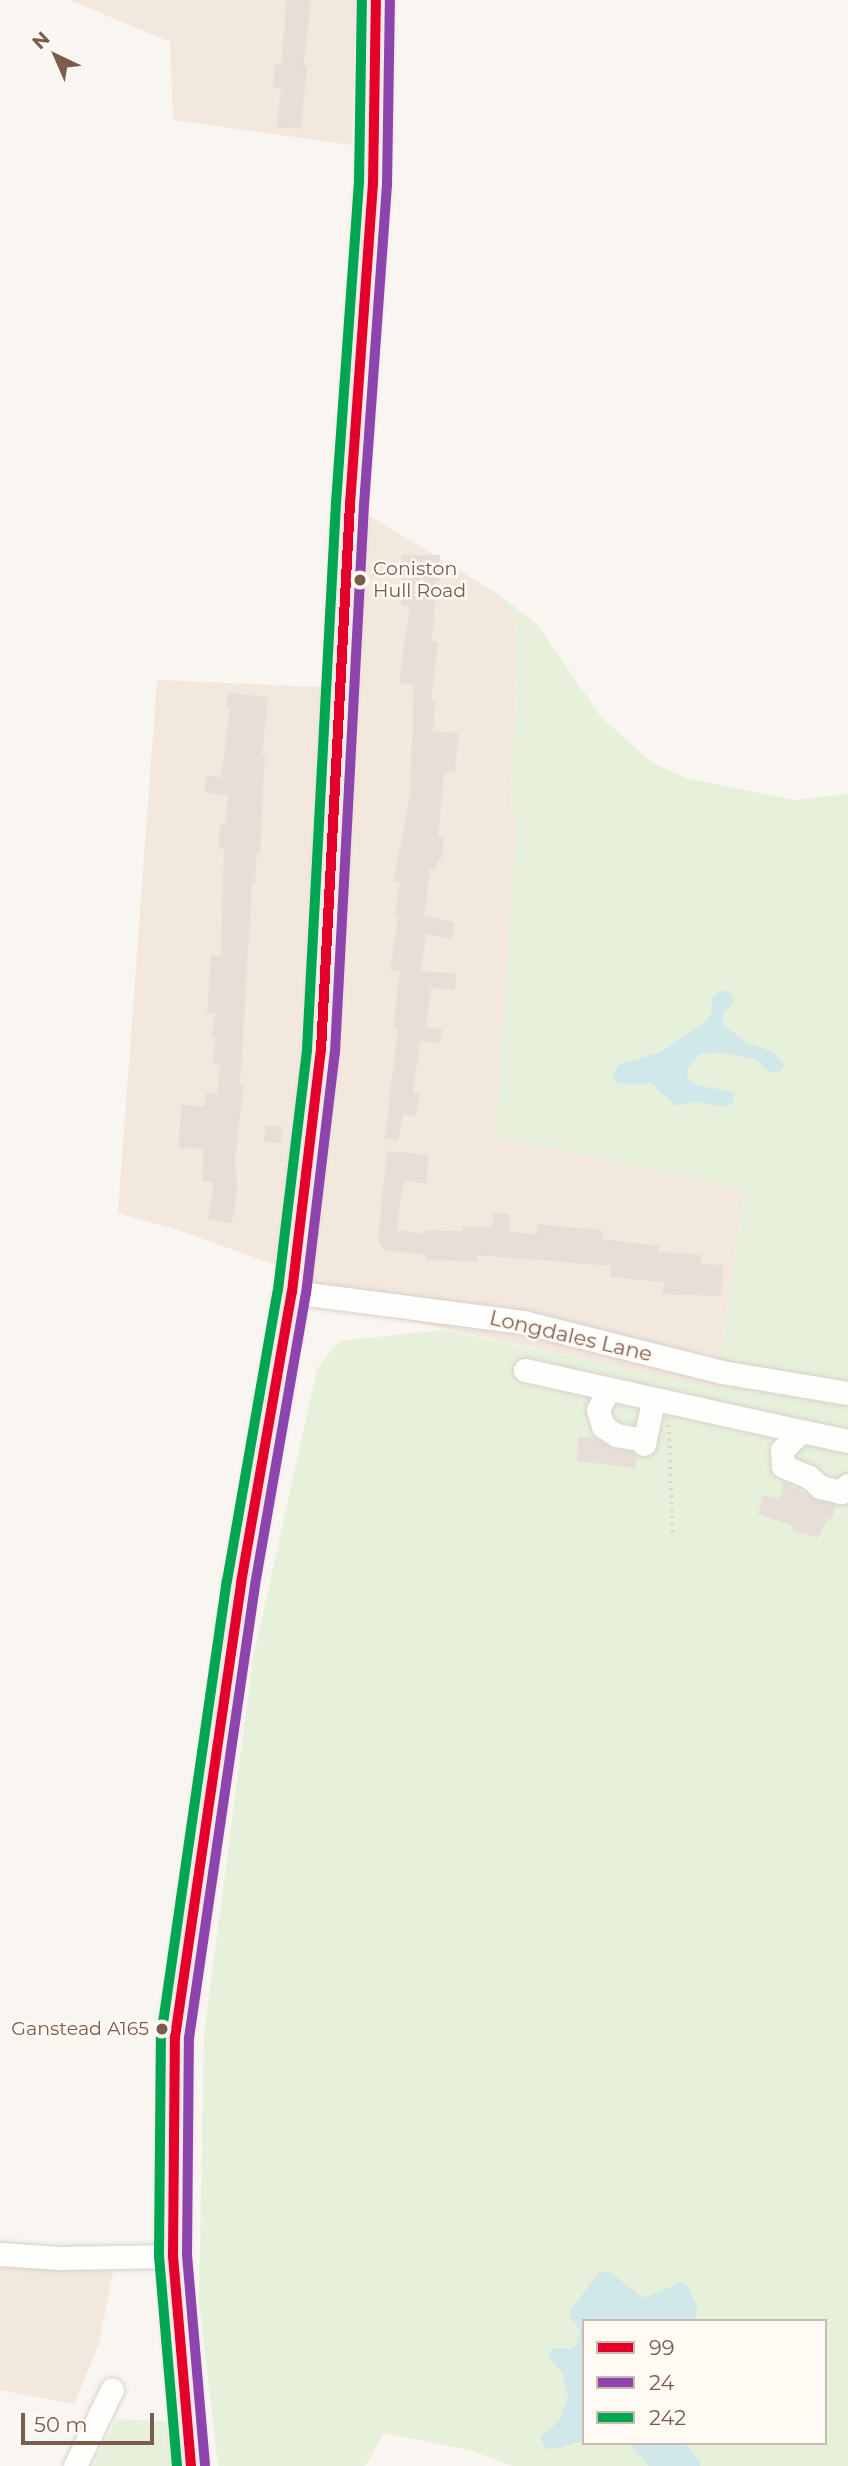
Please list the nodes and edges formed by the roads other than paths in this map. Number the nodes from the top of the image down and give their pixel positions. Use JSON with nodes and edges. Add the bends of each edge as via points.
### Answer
{"nodes":[{"id":1,"x":376,"y":0,"type":"edge"},
{"id":2,"x":292,"y":1292,"type":"junction"},
{"id":3,"x":525,"y":1370,"type":"dead end"},
{"id":4,"x":608,"y":1390,"type":"junction"},
{"id":5,"x":848,"y":1393,"type":"edge"},
{"id":6,"x":661,"y":1403,"type":"junction"},
{"id":7,"x":801,"y":1432,"type":"junction"},
{"id":8,"x":848,"y":1441,"type":"edge"},
{"id":9,"x":848,"y":1485,"type":"edge"},
{"id":10,"x":0,"y":2254,"type":"edge"},
{"id":11,"x":173,"y":2256,"type":"junction"},
{"id":12,"x":112,"y":2389,"type":"dead end"},
{"id":13,"x":75,"y":2466,"type":"edge"},
{"id":14,"x":191,"y":2466,"type":"edge"}],
"edges":[{"from":1,"to":2,"type":"highway","via":[[373,184],[350,504],[321,1050]]},
{"from":2,"to":5,"type":"street","name":"Longdales Lane","via":[[523,1322],[722,1372]]},
{"from":2,"to":11,"type":"highway","via":[[242,1583],[175,2037]]},
{"from":3,"to":4,"type":"street"},
{"from":4,"to":6,"type":"street"},
{"from":4,"to":6,"type":"street","via":[[598,1410],[603,1426],[616,1435],[645,1442]]},
{"from":6,"to":7,"type":"street"},
{"from":7,"to":8,"type":"street"},
{"from":7,"to":9,"type":"street","via":[[782,1450],[782,1466],[820,1487],[841,1492]]},
{"from":10,"to":11,"type":"street"},
{"from":11,"to":14,"type":"highway"},
{"from":12,"to":13,"type":"street"}]}
